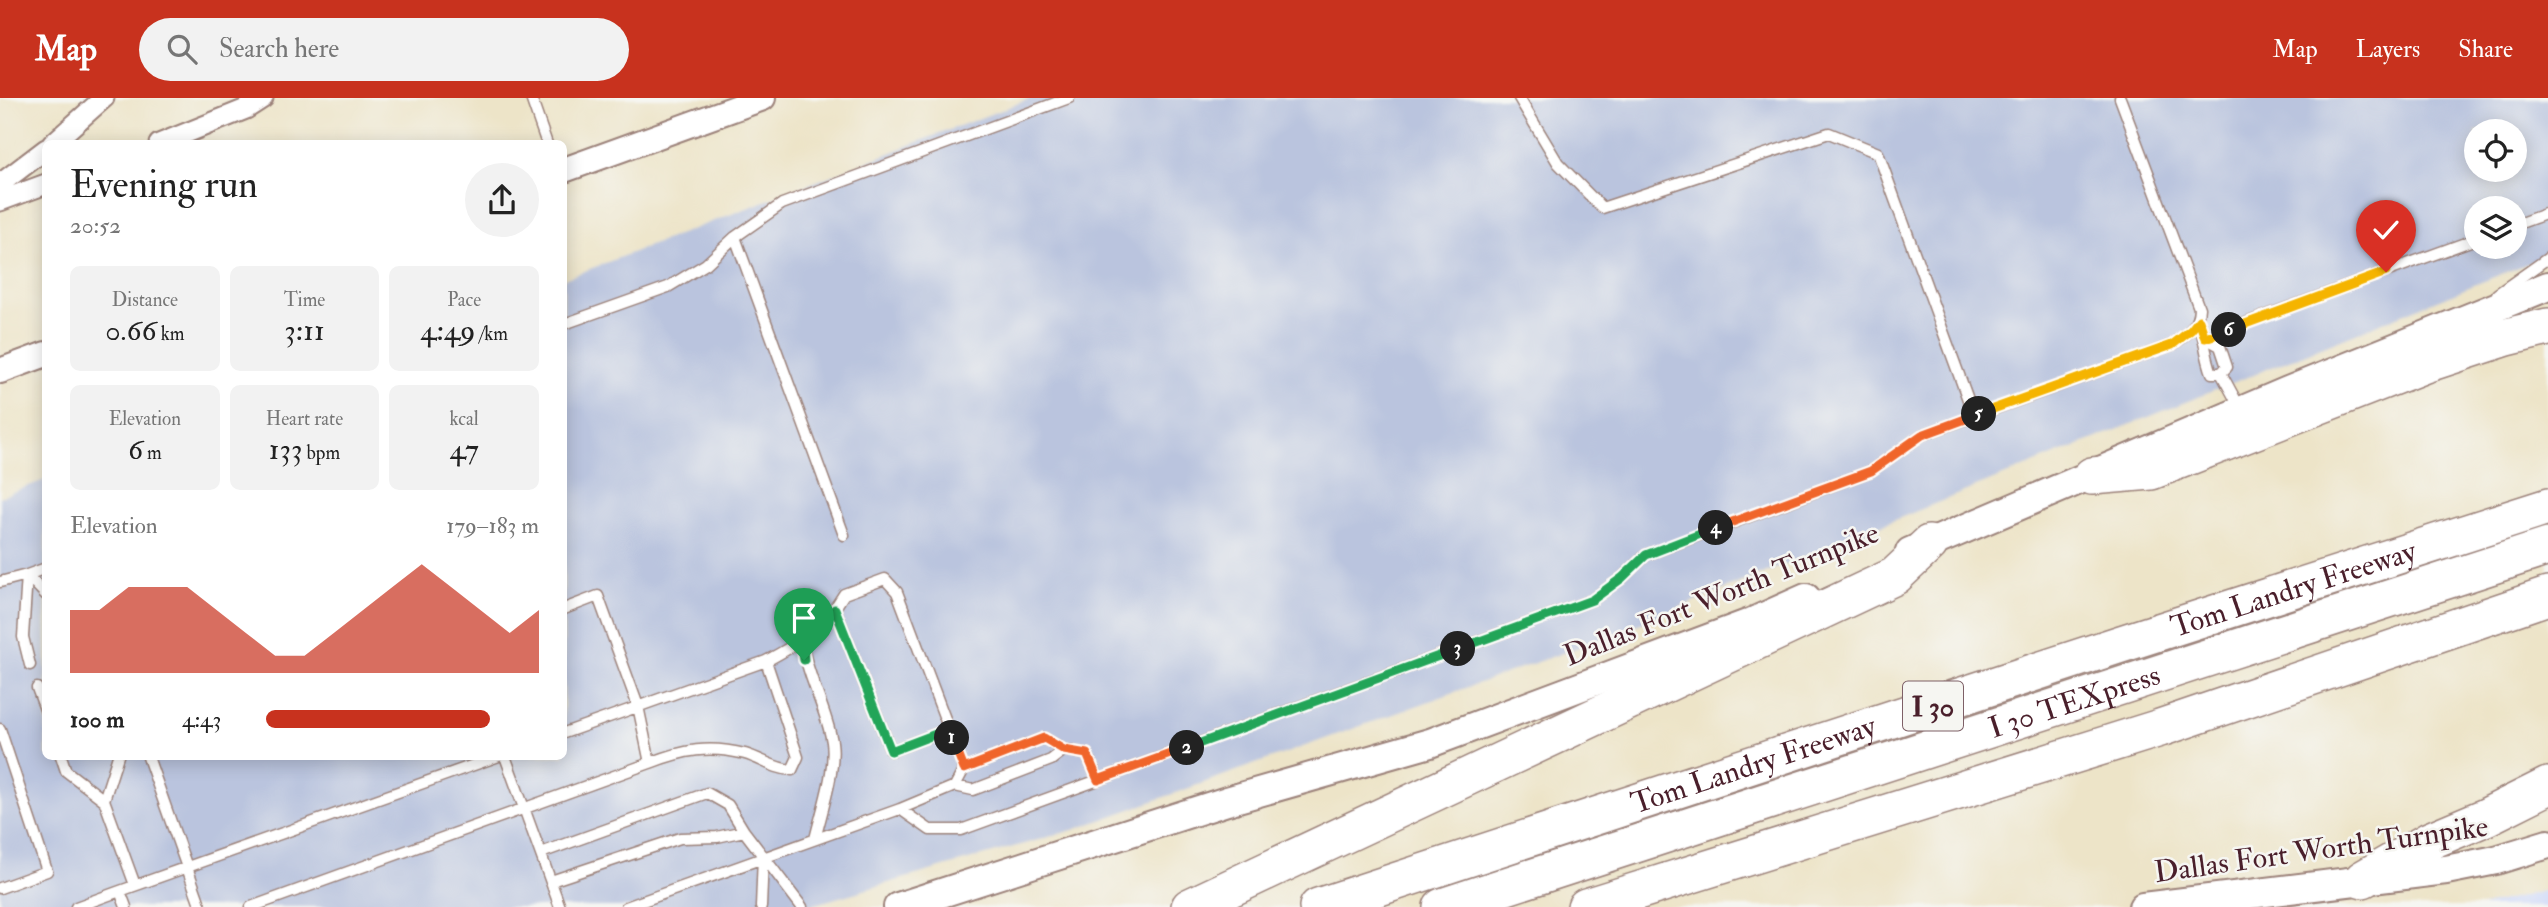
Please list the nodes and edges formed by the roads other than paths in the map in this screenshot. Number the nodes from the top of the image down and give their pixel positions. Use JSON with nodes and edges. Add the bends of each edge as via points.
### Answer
{"nodes":[{"id":1,"x":104,"y":98,"type":"edge"},
{"id":2,"x":263,"y":98,"type":"edge"},
{"id":3,"x":531,"y":98,"type":"edge"},
{"id":4,"x":763,"y":98,"type":"edge"},
{"id":5,"x":1069,"y":98,"type":"edge"},
{"id":6,"x":1519,"y":98,"type":"edge"},
{"id":7,"x":2120,"y":98,"type":"edge"},
{"id":8,"x":57,"y":140,"type":"edge"},
{"id":9,"x":169,"y":140,"type":"edge"},
{"id":10,"x":546,"y":140,"type":"edge"},
{"id":11,"x":42,"y":152,"type":"edge"},
{"id":12,"x":567,"y":169,"type":"edge"},
{"id":13,"x":0,"y":184,"type":"edge"},
{"id":14,"x":42,"y":185,"type":"edge"},
{"id":15,"x":0,"y":201,"type":"edge"},
{"id":16,"x":2548,"y":213,"type":"edge"},
{"id":17,"x":2527,"y":221,"type":"edge"},
{"id":18,"x":735,"y":237,"type":"junction"},
{"id":19,"x":2464,"y":243,"type":"edge"},
{"id":20,"x":2548,"y":258,"type":"edge"},
{"id":21,"x":2548,"y":286,"type":"edge"},
{"id":22,"x":2199,"y":320,"type":"junction"},
{"id":23,"x":2460,"y":321,"type":"junction"},
{"id":24,"x":567,"y":323,"type":"edge"},
{"id":25,"x":2548,"y":327,"type":"edge"},
{"id":26,"x":2205,"y":338,"type":"junction"},
{"id":27,"x":42,"y":355,"type":"edge"},
{"id":28,"x":0,"y":371,"type":"edge"},
{"id":29,"x":2221,"y":373,"type":"junction"},
{"id":30,"x":2242,"y":412,"type":"junction"},
{"id":31,"x":1974,"y":416,"type":"junction"},
{"id":32,"x":2092,"y":477,"type":"junction"},
{"id":33,"x":2548,"y":507,"type":"edge"},
{"id":34,"x":844,"y":535,"type":"dead end"},
{"id":35,"x":1929,"y":544,"type":"junction"},
{"id":36,"x":2548,"y":547,"type":"edge"},
{"id":37,"x":42,"y":569,"type":"edge"},
{"id":38,"x":27,"y":575,"type":"junction"},
{"id":39,"x":0,"y":582,"type":"edge"},
{"id":40,"x":42,"y":591,"type":"edge"},
{"id":41,"x":2548,"y":596,"type":"edge"},
{"id":42,"x":567,"y":608,"type":"edge"},
{"id":43,"x":835,"y":609,"type":"junction"},
{"id":44,"x":802,"y":642,"type":"junction"},
{"id":45,"x":766,"y":662,"type":"junction"},
{"id":46,"x":30,"y":665,"type":"dead end"},
{"id":47,"x":37,"y":688,"type":"dead end"},
{"id":48,"x":42,"y":701,"type":"edge"},
{"id":49,"x":638,"y":706,"type":"junction"},
{"id":50,"x":0,"y":729,"type":"edge"},
{"id":51,"x":949,"y":729,"type":"junction"},
{"id":52,"x":567,"y":732,"type":"edge"},
{"id":53,"x":1064,"y":750,"type":"junction"},
{"id":54,"x":62,"y":760,"type":"edge"},
{"id":55,"x":117,"y":760,"type":"edge"},
{"id":56,"x":149,"y":760,"type":"edge"},
{"id":57,"x":488,"y":760,"type":"edge"},
{"id":58,"x":506,"y":760,"type":"edge"},
{"id":59,"x":649,"y":763,"type":"junction"},
{"id":60,"x":964,"y":769,"type":"junction"},
{"id":61,"x":1098,"y":780,"type":"junction"},
{"id":62,"x":955,"y":786,"type":"junction"},
{"id":63,"x":2548,"y":786,"type":"edge"},
{"id":64,"x":104,"y":800,"type":"junction"},
{"id":65,"x":900,"y":809,"type":"junction"},
{"id":66,"x":525,"y":810,"type":"junction"},
{"id":67,"x":744,"y":831,"type":"junction"},
{"id":68,"x":816,"y":838,"type":"junction"},
{"id":69,"x":2548,"y":844,"type":"edge"},
{"id":70,"x":541,"y":853,"type":"junction"},
{"id":71,"x":763,"y":856,"type":"junction"},
{"id":72,"x":187,"y":867,"type":"junction"},
{"id":73,"x":2362,"y":879,"type":"junction"},
{"id":74,"x":551,"y":881,"type":"junction"},
{"id":75,"x":135,"y":885,"type":"junction"},
{"id":76,"x":0,"y":888,"type":"edge"},
{"id":77,"x":120,"y":891,"type":"junction"},
{"id":78,"x":926,"y":901,"type":"edge"},
{"id":79,"x":76,"y":907,"type":"edge"},
{"id":80,"x":126,"y":907,"type":"edge"},
{"id":81,"x":201,"y":907,"type":"edge"},
{"id":82,"x":251,"y":907,"type":"edge"},
{"id":83,"x":560,"y":907,"type":"edge"},
{"id":84,"x":626,"y":907,"type":"edge"},
{"id":85,"x":761,"y":907,"type":"edge"},
{"id":86,"x":802,"y":907,"type":"edge"},
{"id":87,"x":898,"y":907,"type":"edge"},
{"id":88,"x":1190,"y":907,"type":"edge"},
{"id":89,"x":1318,"y":907,"type":"edge"},
{"id":90,"x":1442,"y":907,"type":"edge"},
{"id":91,"x":1586,"y":907,"type":"edge"},
{"id":92,"x":2143,"y":907,"type":"edge"}],
"edges":[{"from":1,"to":8,"type":"street"},
{"from":2,"to":9,"type":"street"},
{"from":3,"to":10,"type":"lane"},
{"from":4,"to":12,"type":"street"},
{"from":5,"to":18,"type":"lane","via":[[782,204]]},
{"from":6,"to":31,"type":"lane","via":[[1558,163],[1602,208],[1829,133],[1878,153]]},
{"from":7,"to":22,"type":"lane","via":[[2199,308]]},
{"from":11,"to":13,"type":"street"},
{"from":14,"to":15,"type":"street"},
{"from":16,"to":17,"type":"lane"},
{"from":18,"to":24,"type":"lane","via":[[706,264],[668,287]]},
{"from":18,"to":34,"type":"lane"},
{"from":19,"to":26,"type":"lane"},
{"from":20,"to":23,"type":"lane"},
{"from":21,"to":23,"type":"main road","name":"Dallas Fort Worth Turnpike"},
{"from":22,"to":26,"type":"lane"},
{"from":22,"to":31,"type":"lane","via":[[2172,345]]},
{"from":23,"to":30,"type":"main road","name":"Dallas Fort Worth Turnpike"},
{"from":25,"to":32,"type":"highway","via":[[2422,365],[2151,471]]},
{"from":26,"to":29,"type":"lane","via":[[2204,352],[2213,373]]},
{"from":26,"to":29,"type":"lane","via":[[2220,346],[2227,367]]},
{"from":27,"to":28,"type":"street"},
{"from":29,"to":30,"type":"lane"},
{"from":30,"to":32,"type":"main road","name":"Dallas Fort Worth Turnpike"},
{"from":31,"to":61,"type":"lane","via":[[1922,435],[1871,471],[1646,555],[1592,600]]},
{"from":32,"to":35,"type":"main road","name":"Dallas Fort Worth Turnpike"},
{"from":33,"to":89,"type":"highway","name":"Tom Landry Freeway","number":"I 30"},
{"from":35,"to":78,"type":"main road","name":"Dallas Fort Worth Turnpike","via":[[1750,623],[1430,743],[1227,801]]},
{"from":35,"to":88,"type":"highway","via":[[1895,576]]},
{"from":36,"to":90,"type":"highway","name":"I 30 TEXpress"},
{"from":37,"to":38,"type":"lane"},
{"from":38,"to":39,"type":"lane"},
{"from":38,"to":40,"type":"lane"},
{"from":38,"to":46,"type":"lane","via":[[23,637]]},
{"from":41,"to":91,"type":"highway","via":[[2160,728]]},
{"from":42,"to":49,"type":"lane","via":[[598,596]]},
{"from":43,"to":44,"type":"lane"},
{"from":43,"to":51,"type":"lane","via":[[891,751]]},
{"from":43,"to":51,"type":"lane","via":[[844,594],[885,579],[897,592]]},
{"from":44,"to":45,"type":"lane"},
{"from":44,"to":68,"type":"lane","via":[[832,741],[833,760]]},
{"from":45,"to":49,"type":"lane"},
{"from":45,"to":59,"type":"lane","via":[[798,757],[792,770],[746,754],[706,748]]},
{"from":47,"to":48,"type":"lane"},
{"from":49,"to":52,"type":"lane"},
{"from":49,"to":59,"type":"lane"},
{"from":50,"to":76,"type":"lane","via":[[47,871]]},
{"from":51,"to":60,"type":"lane"},
{"from":53,"to":60,"type":"lane","via":[[1044,738]]},
{"from":53,"to":61,"type":"lane","via":[[1087,754]]},
{"from":53,"to":62,"type":"lane","via":[[1051,760],[973,790]]},
{"from":54,"to":64,"type":"lane","via":[[66,771]]},
{"from":55,"to":64,"type":"lane"},
{"from":56,"to":72,"type":"lane"},
{"from":57,"to":72,"type":"lane"},
{"from":58,"to":66,"type":"lane"},
{"from":59,"to":66,"type":"lane"},
{"from":60,"to":62,"type":"lane"},
{"from":61,"to":65,"type":"lane","via":[[961,830],[930,830]]},
{"from":62,"to":65,"type":"lane"},
{"from":63,"to":73,"type":"highway","via":[[2429,841]]},
{"from":64,"to":75,"type":"lane"},
{"from":65,"to":68,"type":"lane"},
{"from":66,"to":70,"type":"lane"},
{"from":66,"to":82,"type":"lane"},
{"from":67,"to":70,"type":"lane","via":[[728,805],[707,793]]},
{"from":67,"to":71,"type":"lane"},
{"from":67,"to":74,"type":"lane","via":[[680,838]]},
{"from":68,"to":71,"type":"lane"},
{"from":69,"to":73,"type":"main road","name":"Dallas Fort Worth Turnpike","via":[[2446,870]]},
{"from":70,"to":74,"type":"lane"},
{"from":71,"to":84,"type":"lane"},
{"from":71,"to":85,"type":"lane"},
{"from":71,"to":86,"type":"lane"},
{"from":72,"to":75,"type":"lane"},
{"from":72,"to":81,"type":"lane"},
{"from":73,"to":92,"type":"main road","name":"Dallas Fort Worth Turnpike"},
{"from":74,"to":83,"type":"lane"},
{"from":75,"to":77,"type":"lane"},
{"from":77,"to":79,"type":"lane"},
{"from":77,"to":80,"type":"lane"},
{"from":78,"to":87,"type":"main road","name":"Dallas Fort Worth Turnpike"}]}
